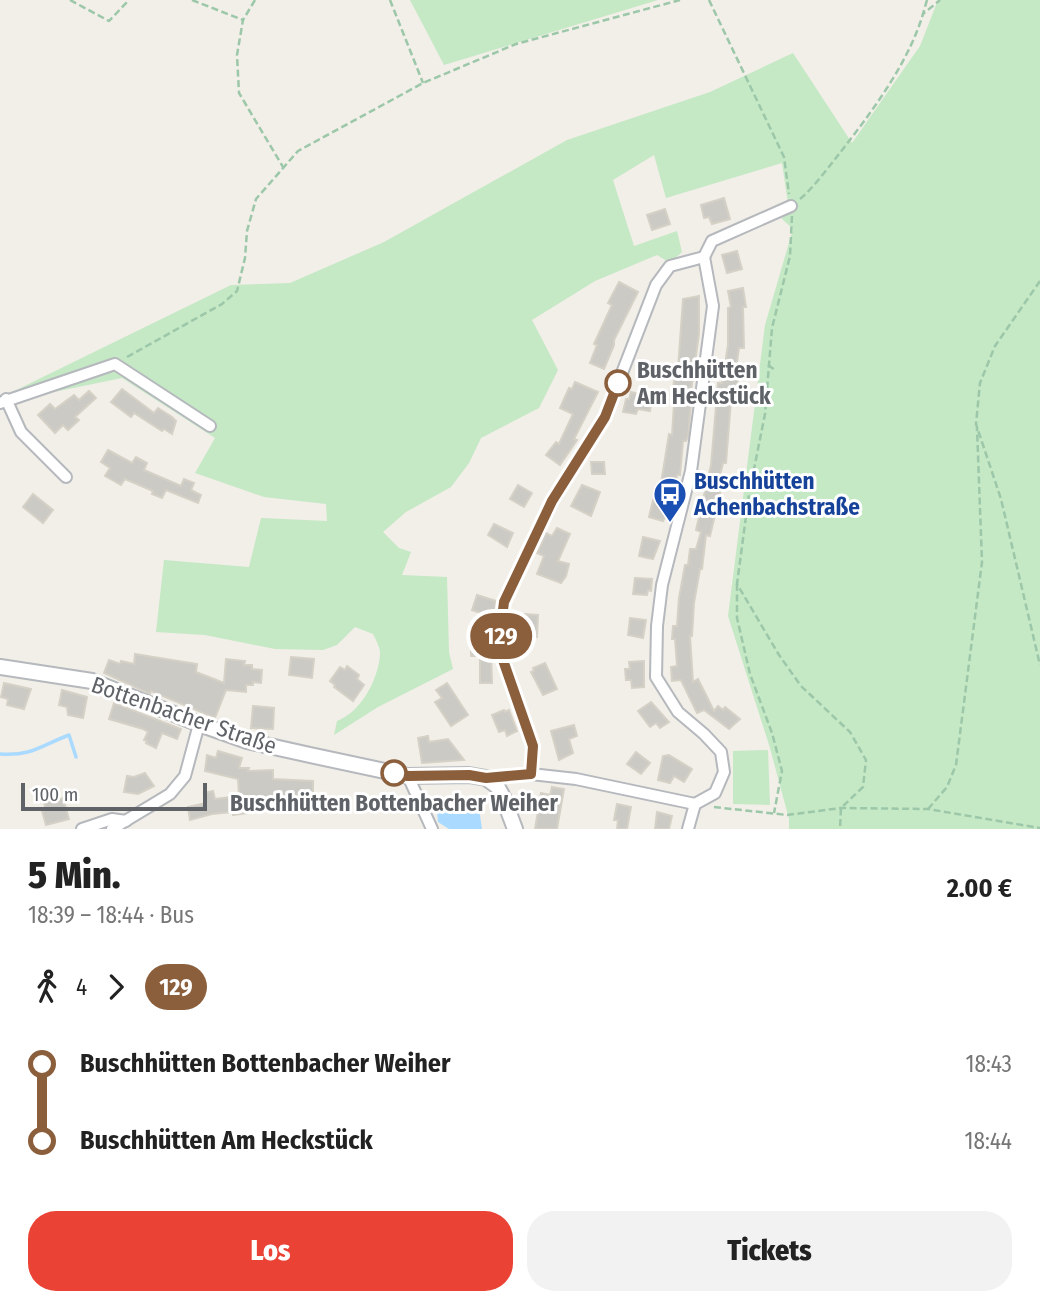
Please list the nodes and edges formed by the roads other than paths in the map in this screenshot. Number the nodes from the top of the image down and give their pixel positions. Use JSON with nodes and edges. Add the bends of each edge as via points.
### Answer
{"nodes":[{"id":1,"x":792,"y":205,"type":"road end"},
{"id":2,"x":704,"y":257,"type":"junction"},
{"id":3,"x":3,"y":401,"type":"edge"},
{"id":4,"x":210,"y":426,"type":"dead end"},
{"id":5,"x":66,"y":477,"type":"dead end"},
{"id":6,"x":0,"y":667,"type":"edge"},
{"id":7,"x":199,"y":724,"type":"junction"},
{"id":8,"x":531,"y":774,"type":"junction"},
{"id":9,"x":408,"y":776,"type":"junction"},
{"id":10,"x":491,"y":782,"type":"junction"},
{"id":11,"x":695,"y":804,"type":"junction"},
{"id":12,"x":126,"y":821,"type":"junction"},
{"id":13,"x":82,"y":829,"type":"edge"},
{"id":14,"x":112,"y":829,"type":"edge"},
{"id":15,"x":432,"y":829,"type":"edge"},
{"id":16,"x":515,"y":829,"type":"edge"},
{"id":17,"x":688,"y":829,"type":"edge"}],
"edges":[{"from":1,"to":2,"type":"street","via":[[712,241]]},
{"from":2,"to":8,"type":"street","via":[[670,266],[656,285],[605,417],[552,501],[504,602],[503,660],[533,746]]},
{"from":2,"to":11,"type":"street","via":[[713,306],[691,471],[662,585],[656,664],[656,677],[678,712],[721,752],[724,772],[715,793]]},
{"from":3,"to":4,"type":"street","via":[[115,364]]},
{"from":3,"to":5,"type":"street","via":[[21,432]]},
{"from":6,"to":7,"type":"street","name":"Bottenbacher Straße","via":[[92,681]]},
{"from":7,"to":9,"type":"street","name":"Bottenbacher Straße","via":[[247,741]]},
{"from":7,"to":12,"type":"street","via":[[184,776],[170,794]]},
{"from":8,"to":10,"type":"street","name":"Bottenbacher Straße"},
{"from":8,"to":11,"type":"street","name":"Bottenbacher Straße"},
{"from":9,"to":10,"type":"street","name":"Bottenbacher Straße","via":[[469,775]]},
{"from":9,"to":15,"type":"street"},
{"from":10,"to":16,"type":"street"},
{"from":11,"to":17,"type":"street"},
{"from":12,"to":13,"type":"street","via":[[112,819]]},
{"from":12,"to":14,"type":"street"}]}
